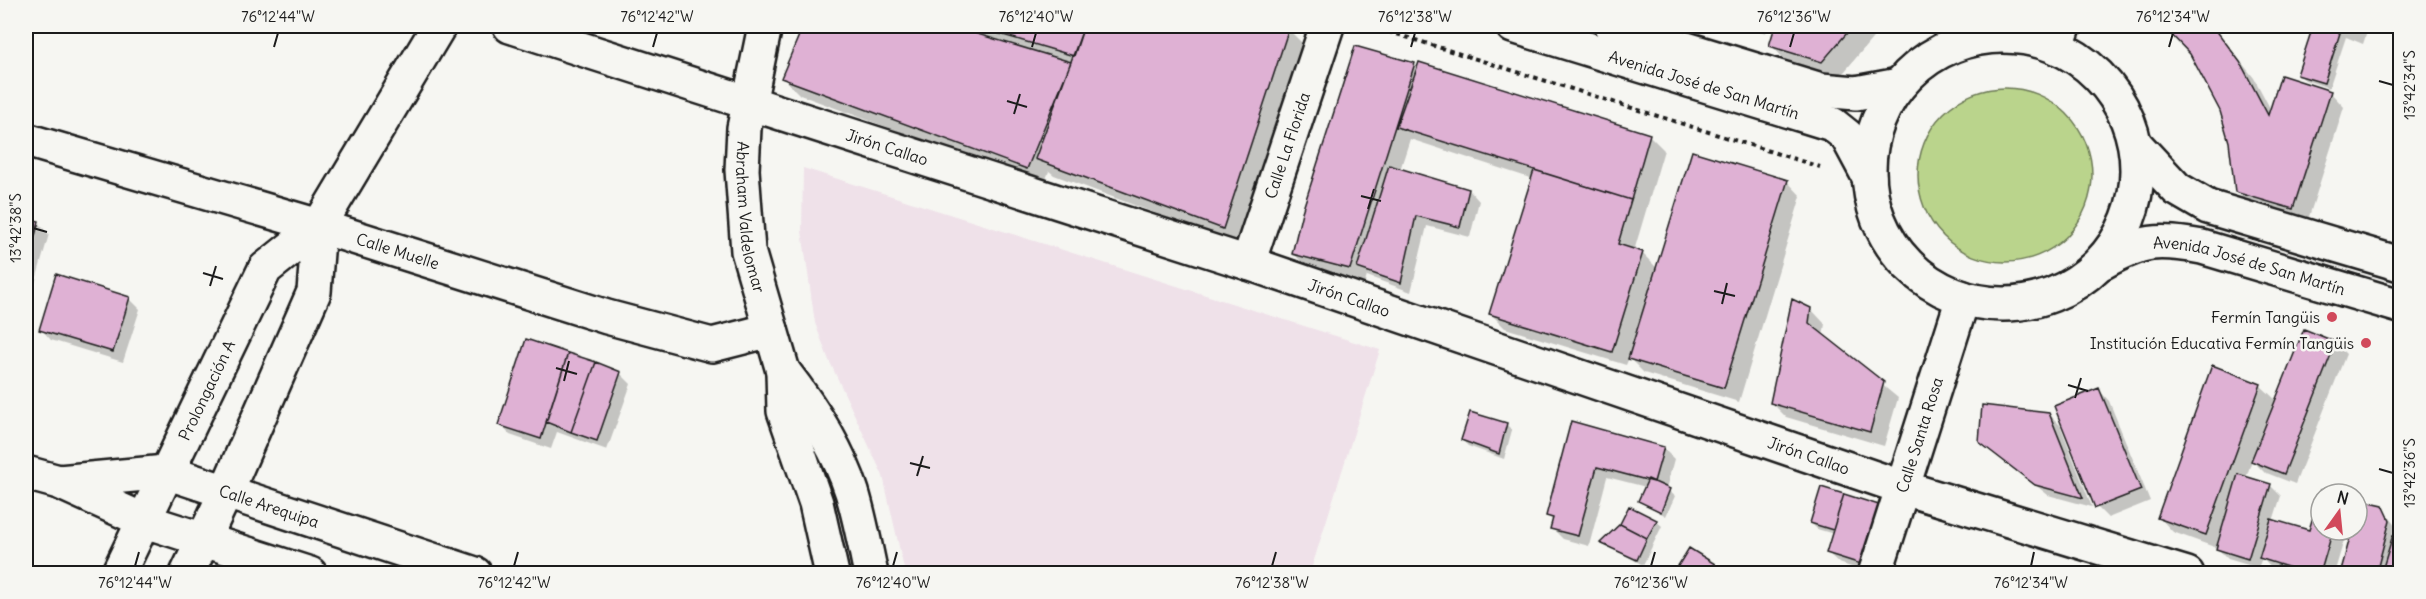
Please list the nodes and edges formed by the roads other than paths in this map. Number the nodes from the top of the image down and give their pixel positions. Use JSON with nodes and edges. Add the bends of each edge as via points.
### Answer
{"nodes":[{"id":1,"x":439,"y":26,"type":"edge"},
{"id":2,"x":510,"y":26,"type":"edge"},
{"id":3,"x":765,"y":26,"type":"edge"},
{"id":4,"x":1327,"y":26,"type":"edge"},
{"id":5,"x":1513,"y":26,"type":"edge"},
{"id":6,"x":1611,"y":26,"type":"edge"},
{"id":7,"x":2060,"y":36,"type":"edge"},
{"id":8,"x":1899,"y":86,"type":"junction"},
{"id":9,"x":748,"y":104,"type":"junction"},
{"id":10,"x":26,"y":140,"type":"edge"},
{"id":11,"x":2135,"y":144,"type":"junction"},
{"id":12,"x":1869,"y":180,"type":"junction"},
{"id":13,"x":319,"y":226,"type":"junction"},
{"id":14,"x":1248,"y":263,"type":"junction"},
{"id":15,"x":2101,"y":263,"type":"junction"},
{"id":16,"x":2400,"y":264,"type":"edge"},
{"id":17,"x":1963,"y":298,"type":"junction"},
{"id":18,"x":2400,"y":306,"type":"edge"},
{"id":19,"x":771,"y":330,"type":"junction"},
{"id":20,"x":783,"y":371,"type":"junction"},
{"id":21,"x":166,"y":472,"type":"junction"},
{"id":22,"x":26,"y":473,"type":"edge"},
{"id":23,"x":59,"y":482,"type":"junction"},
{"id":24,"x":1904,"y":488,"type":"junction"},
{"id":25,"x":226,"y":492,"type":"junction"},
{"id":26,"x":145,"y":521,"type":"junction"},
{"id":27,"x":202,"y":538,"type":"junction"},
{"id":28,"x":118,"y":573,"type":"edge"},
{"id":29,"x":187,"y":573,"type":"edge"},
{"id":30,"x":310,"y":573,"type":"edge"},
{"id":31,"x":474,"y":573,"type":"edge"},
{"id":32,"x":832,"y":573,"type":"edge"},
{"id":33,"x":871,"y":573,"type":"edge"},
{"id":34,"x":1875,"y":573,"type":"edge"},
{"id":35,"x":2187,"y":573,"type":"edge"}],
"edges":[{"from":1,"to":13,"type":"street","name":"Prolongación A"},
{"from":2,"to":9,"type":"street","name":"Jirón Callao"},
{"from":3,"to":9,"type":"street","name":"Abraham Valdelomar"},
{"from":4,"to":14,"type":"street","name":"Calle La Florida"},
{"from":5,"to":12,"type":"street","name":"Avenida José de San Martín","via":[[1832,124],[1847,136]]},
{"from":6,"to":8,"type":"street","name":"Avenida José de San Martín","via":[[1821,90],[1856,93]]},
{"from":7,"to":8,"type":"street","via":[[1971,40],[1920,65]]},
{"from":7,"to":11,"type":"street","via":[[2108,86],[2125,113]]},
{"from":8,"to":12,"type":"street","via":[[1876,128]]},
{"from":9,"to":14,"type":"street","name":"Jirón Callao"},
{"from":9,"to":19,"type":"street","name":"Abraham Valdelomar","via":[[743,212],[748,251]]},
{"from":10,"to":13,"type":"street","name":"Calle Muelle"},
{"from":11,"to":15,"type":"street","via":[[2137,186],[2126,228]]},
{"from":11,"to":16,"type":"street","via":[[2177,189],[2208,207]]},
{"from":12,"to":17,"type":"street","via":[[1879,220],[1899,254],[1927,281]]},
{"from":13,"to":19,"type":"street","name":"Calle Muelle","via":[[712,345]]},
{"from":13,"to":21,"type":"street","name":"Prolongación A","via":[[265,269]]},
{"from":13,"to":25,"type":"street","name":"Prolongación A","via":[[314,292]]},
{"from":14,"to":24,"type":"street","name":"Jirón Callao"},
{"from":15,"to":17,"type":"street","via":[[2072,286],[2037,300],[1999,304]]},
{"from":15,"to":18,"type":"street","name":"Avenida José de San Martín","via":[[2135,245],[2169,241],[2202,247]]},
{"from":17,"to":24,"type":"street","name":"Calle Santa Rosa"},
{"from":19,"to":20,"type":"street","name":"Abraham Valdelomar"},
{"from":20,"to":32,"type":"street","name":"Abraham Valdelomar","via":[[784,411],[816,503]]},
{"from":20,"to":33,"type":"street","name":"Abraham Valdelomar","via":[[808,404],[843,468]]},
{"from":21,"to":23,"type":"street","name":"Calle Arequipa"},
{"from":21,"to":25,"type":"street","name":"Calle Arequipa"},
{"from":21,"to":26,"type":"street","name":"Prolongación A"},
{"from":22,"to":23,"type":"street"},
{"from":23,"to":26,"type":"street"},
{"from":24,"to":34,"type":"street","name":"Calle Santa Rosa"},
{"from":24,"to":35,"type":"street","name":"Jirón Callao"},
{"from":25,"to":27,"type":"street","name":"Prolongación A"},
{"from":25,"to":31,"type":"street","name":"Calle Arequipa"},
{"from":26,"to":27,"type":"street"},
{"from":26,"to":28,"type":"street","name":"Prolongación A"},
{"from":27,"to":29,"type":"street","name":"Prolongación A"},
{"from":27,"to":30,"type":"street"}]}
